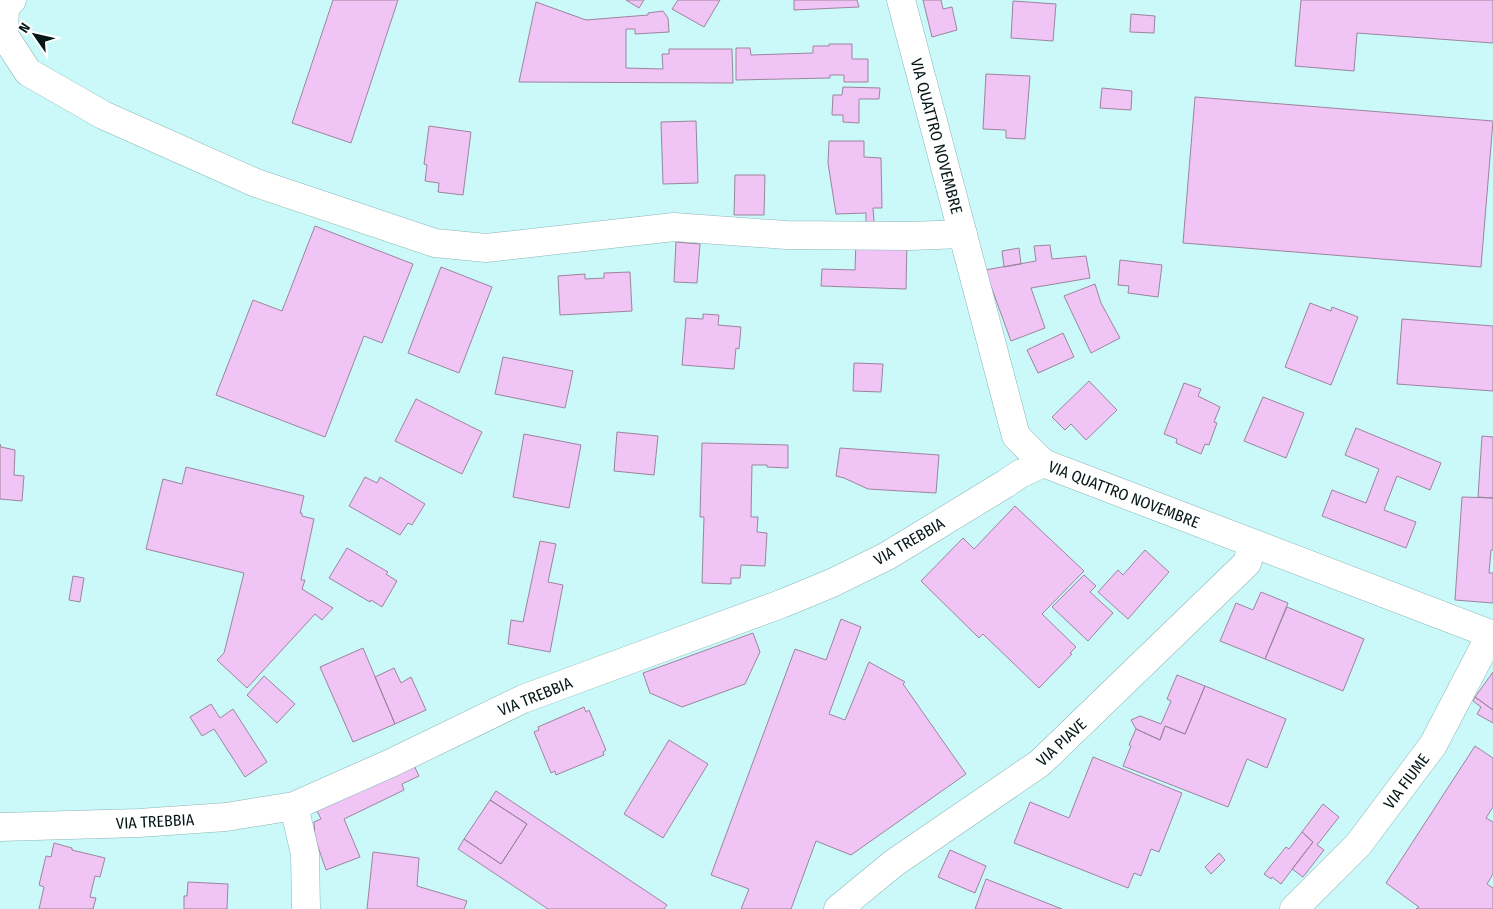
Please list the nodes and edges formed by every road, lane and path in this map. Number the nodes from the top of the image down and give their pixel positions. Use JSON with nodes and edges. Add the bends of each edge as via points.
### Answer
{"nodes":[{"id":1,"x":12,"y":0,"type":"edge"},
{"id":2,"x":901,"y":0,"type":"edge"},
{"id":3,"x":963,"y":234,"type":"junction"},
{"id":4,"x":1043,"y":463,"type":"junction"},
{"id":5,"x":1253,"y":544,"type":"junction"},
{"id":6,"x":1492,"y":634,"type":"edge"},
{"id":7,"x":294,"y":806,"type":"junction"},
{"id":8,"x":0,"y":826,"type":"edge"},
{"id":9,"x":306,"y":909,"type":"edge"},
{"id":10,"x":838,"y":909,"type":"edge"},
{"id":11,"x":1294,"y":909,"type":"edge"}],
"edges":[{"from":1,"to":3,"type":"street","via":[[6,7],[4,35],[28,72],[103,115],[256,183],[436,243],[486,248],[674,227],[786,235]]},
{"from":2,"to":3,"type":"street","name":"VIA QUATTRO NOVEMBRE"},
{"from":3,"to":4,"type":"street","name":"VIA QUATTRO NOVEMBRE","via":[[1016,436]]},
{"from":4,"to":5,"type":"street","name":"VIA QUATTRO NOVEMBRE"},
{"from":4,"to":7,"type":"street","name":"VIA TREBBIA","via":[[887,556],[832,583],[522,699]]},
{"from":5,"to":6,"type":"street","name":"VIA QUATTRO NOVEMBRE"},
{"from":5,"to":10,"type":"street","name":"VIA PIAVE","via":[[1247,563],[1040,762],[894,863]]},
{"from":6,"to":11,"type":"street","name":"VIA FIUME","via":[[1433,745],[1358,845]]},
{"from":7,"to":8,"type":"street","name":"VIA TREBBIA","via":[[226,817],[139,824]]},
{"from":7,"to":9,"type":"street","via":[[305,854]]}]}
